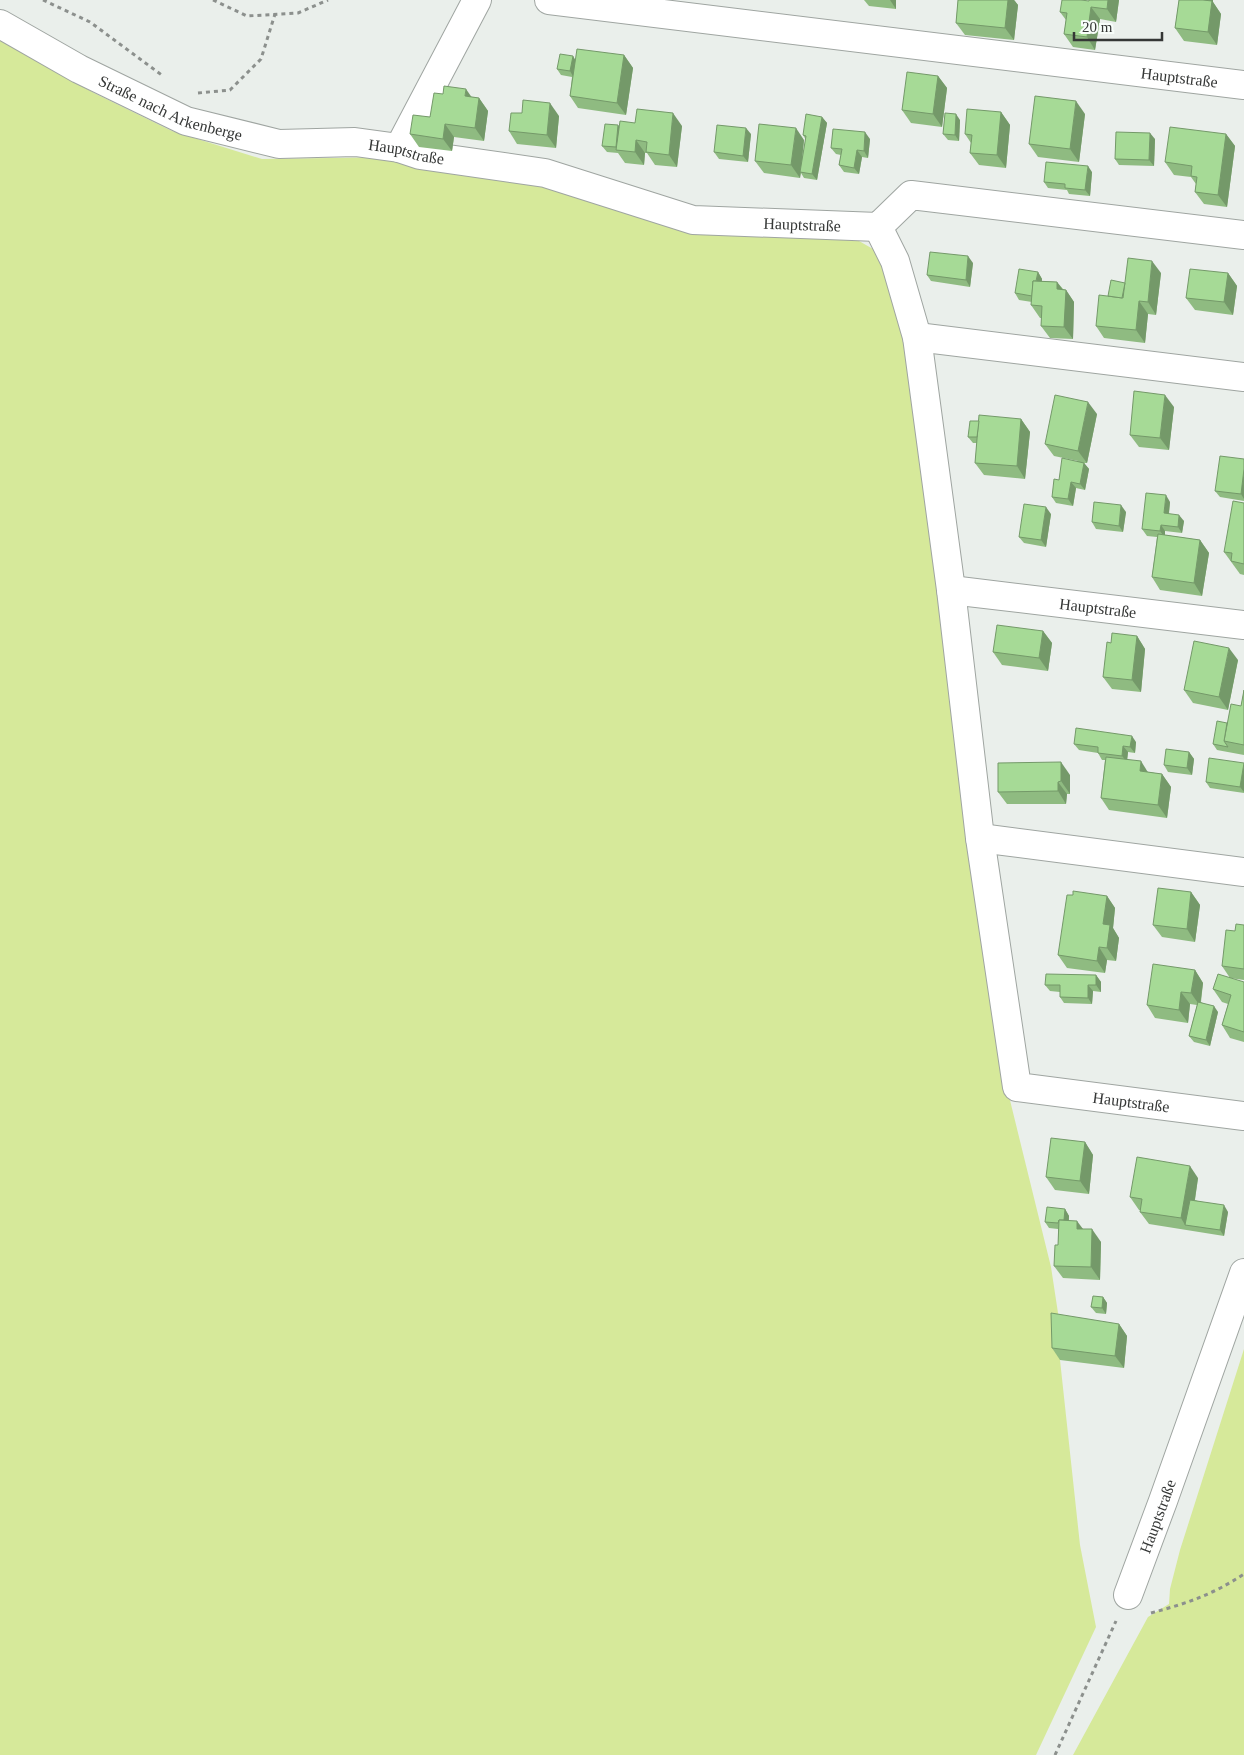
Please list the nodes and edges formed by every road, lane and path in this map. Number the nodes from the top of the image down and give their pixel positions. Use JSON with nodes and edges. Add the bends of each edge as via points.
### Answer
{"nodes":[{"id":1,"x":43,"y":0,"type":"edge"},
{"id":2,"x":213,"y":0,"type":"edge"},
{"id":3,"x":328,"y":0,"type":"edge"},
{"id":4,"x":477,"y":0,"type":"edge"},
{"id":5,"x":549,"y":0,"type":"edge"},
{"id":6,"x":274,"y":14,"type":"junction"},
{"id":7,"x":0,"y":24,"type":"edge"},
{"id":8,"x":165,"y":77,"type":"dead end"},
{"id":9,"x":1244,"y":85,"type":"edge"},
{"id":10,"x":196,"y":93,"type":"dead end"},
{"id":11,"x":355,"y":142,"type":"joint"},
{"id":12,"x":399,"y":148,"type":"junction"},
{"id":13,"x":878,"y":227,"type":"junction"},
{"id":14,"x":1244,"y":235,"type":"edge"},
{"id":15,"x":917,"y":337,"type":"junction"},
{"id":16,"x":1244,"y":377,"type":"edge"},
{"id":17,"x":951,"y":590,"type":"junction"},
{"id":18,"x":1244,"y":625,"type":"edge"},
{"id":19,"x":980,"y":838,"type":"junction"},
{"id":20,"x":1244,"y":872,"type":"edge"},
{"id":21,"x":1244,"y":1116,"type":"edge"},
{"id":22,"x":1244,"y":1273,"type":"edge"},
{"id":23,"x":1244,"y":1574,"type":"edge"},
{"id":24,"x":1133,"y":1609,"type":"junction"},
{"id":25,"x":1116,"y":1621,"type":"junction"},
{"id":26,"x":1055,"y":1755,"type":"edge"}],
"edges":[{"from":1,"to":8,"type":"path","via":[[90,22]]},
{"from":2,"to":6,"type":"path","via":[[247,16]]},
{"from":3,"to":6,"type":"path","via":[[298,13]]},
{"from":4,"to":12,"type":"street"},
{"from":5,"to":9,"type":"street","name":"Hauptstraße"},
{"from":6,"to":10,"type":"path","via":[[261,58],[230,90]]},
{"from":7,"to":11,"type":"street","name":"Straße nach Arkenberge","via":[[79,69],[186,121],[278,144]]},
{"from":11,"to":12,"type":"street","name":"Hauptstraße"},
{"from":12,"to":13,"type":"street","name":"Hauptstraße","via":[[420,155],[545,173],[693,220]]},
{"from":13,"to":14,"type":"street","via":[[910,195]]},
{"from":13,"to":15,"type":"street","via":[[895,261]]},
{"from":15,"to":16,"type":"street"},
{"from":15,"to":17,"type":"street"},
{"from":17,"to":18,"type":"street","name":"Hauptstraße"},
{"from":17,"to":19,"type":"street"},
{"from":19,"to":20,"type":"street"},
{"from":19,"to":21,"type":"street","name":"Hauptstraße","via":[[1017,1087]]},
{"from":22,"to":24,"type":"street","name":"Hauptstraße","via":[[1163,1502]]},
{"from":23,"to":24,"type":"path","via":[[1210,1594],[1183,1604]]},
{"from":24,"to":25,"type":"path"},
{"from":24,"to":25,"type":"path"},
{"from":25,"to":26,"type":"path"}]}
